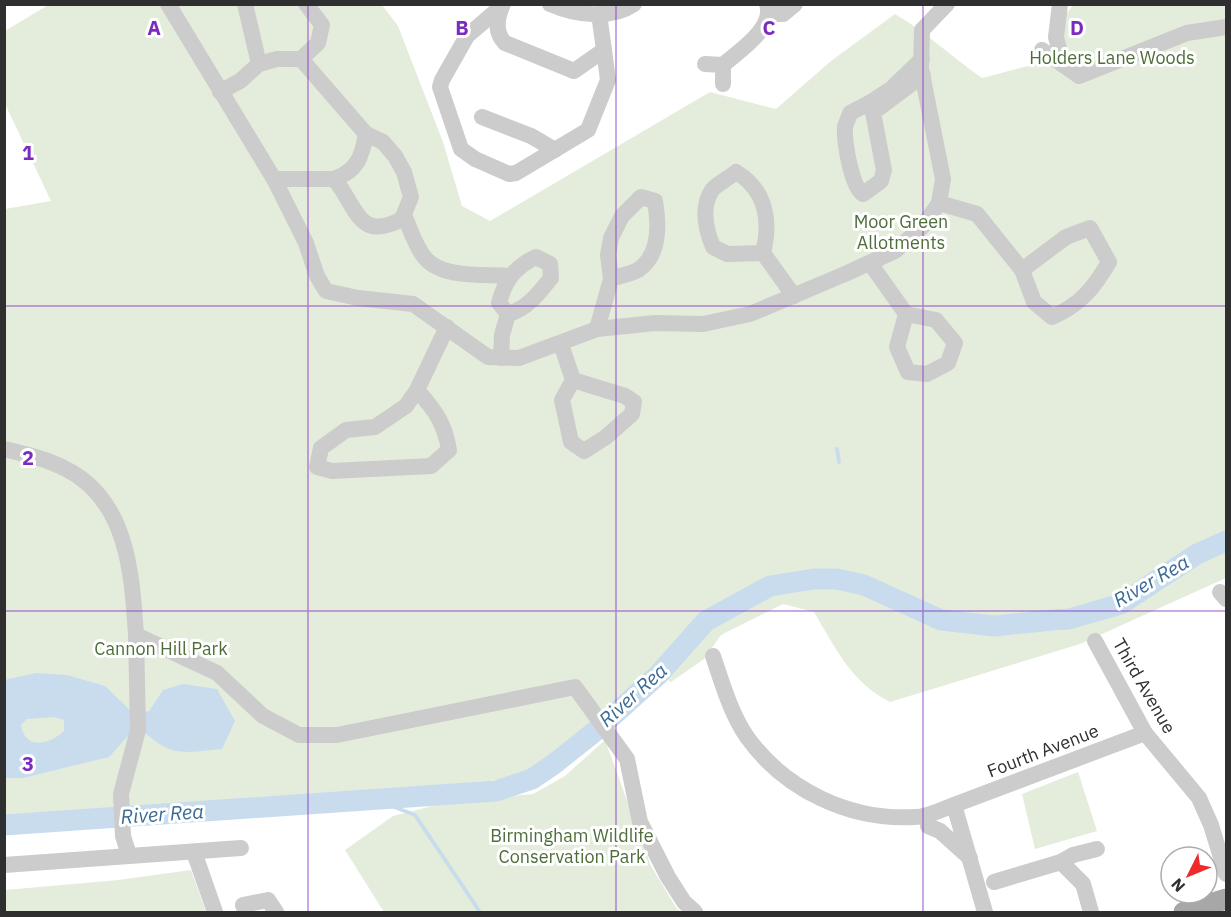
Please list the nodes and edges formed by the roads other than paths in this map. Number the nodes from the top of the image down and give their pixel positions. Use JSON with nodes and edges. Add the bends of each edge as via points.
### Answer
{"nodes":[{"id":1,"x":168,"y":4,"type":"edge"},
{"id":2,"x":245,"y":4,"type":"edge"},
{"id":3,"x":306,"y":4,"type":"edge"},
{"id":4,"x":550,"y":4,"type":"edge"},
{"id":5,"x":634,"y":4,"type":"edge"},
{"id":6,"x":795,"y":4,"type":"edge"},
{"id":7,"x":947,"y":4,"type":"edge"},
{"id":8,"x":1060,"y":4,"type":"edge"},
{"id":9,"x":502,"y":5,"type":"edge"},
{"id":10,"x":767,"y":9,"type":"edge"},
{"id":11,"x":599,"y":14,"type":"junction"},
{"id":12,"x":1227,"y":27,"type":"edge"},
{"id":13,"x":473,"y":29,"type":"junction"},
{"id":14,"x":505,"y":43,"type":"junction"},
{"id":15,"x":604,"y":50,"type":"junction"},
{"id":16,"x":1041,"y":50,"type":"dead end"},
{"id":17,"x":301,"y":59,"type":"junction"},
{"id":18,"x":259,"y":64,"type":"junction"},
{"id":19,"x":705,"y":64,"type":"dead end"},
{"id":20,"x":723,"y":65,"type":"junction"},
{"id":21,"x":1063,"y":65,"type":"junction"},
{"id":22,"x":922,"y":67,"type":"junction"},
{"id":23,"x":574,"y":72,"type":"junction"},
{"id":24,"x":607,"y":84,"type":"junction"},
{"id":25,"x":723,"y":84,"type":"dead end"},
{"id":26,"x":220,"y":92,"type":"junction"},
{"id":27,"x":871,"y":102,"type":"junction"},
{"id":28,"x":482,"y":117,"type":"dead end"},
{"id":29,"x":366,"y":134,"type":"junction"},
{"id":30,"x":555,"y":150,"type":"junction"},
{"id":31,"x":274,"y":179,"type":"junction"},
{"id":32,"x":334,"y":179,"type":"junction"},
{"id":33,"x":939,"y":203,"type":"junction"},
{"id":34,"x":404,"y":215,"type":"junction"},
{"id":35,"x":763,"y":253,"type":"junction"},
{"id":36,"x":870,"y":262,"type":"junction"},
{"id":37,"x":1022,"y":270,"type":"junction"},
{"id":38,"x":510,"y":276,"type":"junction"},
{"id":39,"x":611,"y":279,"type":"junction"},
{"id":40,"x":794,"y":296,"type":"junction"},
{"id":41,"x":508,"y":314,"type":"junction"},
{"id":42,"x":906,"y":314,"type":"dead end"},
{"id":43,"x":447,"y":327,"type":"junction"},
{"id":44,"x":597,"y":329,"type":"junction"},
{"id":45,"x":561,"y":344,"type":"junction"},
{"id":46,"x":501,"y":358,"type":"junction"},
{"id":47,"x":573,"y":380,"type":"junction"},
{"id":48,"x":417,"y":390,"type":"junction"},
{"id":49,"x":4,"y":449,"type":"edge"},
{"id":50,"x":136,"y":635,"type":"junction"},
{"id":51,"x":1095,"y":641,"type":"dead end"},
{"id":52,"x":713,"y":656,"type":"dead end"},
{"id":53,"x":1145,"y":734,"type":"junction"},
{"id":54,"x":954,"y":805,"type":"junction"},
{"id":55,"x":928,"y":826,"type":"dead end"},
{"id":56,"x":241,"y":848,"type":"dead end"},
{"id":57,"x":1097,"y":849,"type":"dead end"},
{"id":58,"x":194,"y":852,"type":"junction"},
{"id":59,"x":129,"y":855,"type":"junction"},
{"id":60,"x":971,"y":859,"type":"junction"},
{"id":61,"x":1061,"y":862,"type":"junction"},
{"id":62,"x":4,"y":865,"type":"edge"},
{"id":63,"x":1227,"y":874,"type":"edge"},
{"id":64,"x":994,"y":882,"type":"dead end"},
{"id":65,"x":1227,"y":899,"type":"edge"},
{"id":66,"x":215,"y":912,"type":"edge"},
{"id":67,"x":246,"y":912,"type":"edge"},
{"id":68,"x":276,"y":912,"type":"edge"},
{"id":69,"x":695,"y":912,"type":"edge"},
{"id":70,"x":985,"y":912,"type":"edge"},
{"id":71,"x":1091,"y":912,"type":"edge"},
{"id":72,"x":1184,"y":912,"type":"edge"}],
"edges":[{"from":1,"to":26,"type":"street"},
{"from":2,"to":18,"type":"street"},
{"from":3,"to":17,"type":"street","via":[[322,25],[318,43]]},
{"from":4,"to":11,"type":"street","via":[[571,13]]},
{"from":5,"to":11,"type":"street"},
{"from":6,"to":10,"type":"street","via":[[783,14]]},
{"from":7,"to":22,"type":"street","via":[[922,30]]},
{"from":8,"to":21,"type":"street","via":[[1056,37]]},
{"from":9,"to":13,"type":"street"},
{"from":9,"to":14,"type":"street","via":[[498,29]]},
{"from":10,"to":20,"type":"street","via":[[762,29]]},
{"from":11,"to":15,"type":"street"},
{"from":12,"to":21,"type":"street","via":[[1187,33],[1079,76]]},
{"from":13,"to":14,"type":"street"},
{"from":13,"to":30,"type":"street","via":[[440,87],[461,150],[509,174],[522,172]]},
{"from":14,"to":23,"type":"street"},
{"from":15,"to":23,"type":"street"},
{"from":15,"to":24,"type":"street"},
{"from":16,"to":21,"type":"street"},
{"from":17,"to":18,"type":"street"},
{"from":17,"to":29,"type":"street"},
{"from":18,"to":26,"type":"street"},
{"from":19,"to":20,"type":"street"},
{"from":20,"to":25,"type":"street"},
{"from":22,"to":27,"type":"street","via":[[879,108]]},
{"from":22,"to":33,"type":"street","via":[[943,179]]},
{"from":23,"to":24,"type":"street"},
{"from":24,"to":30,"type":"street","via":[[588,130]]},
{"from":26,"to":31,"type":"street"},
{"from":27,"to":27,"type":"street","via":[[884,170],[881,181],[862,194],[856,189],[850,168],[845,127],[850,113]]},
{"from":28,"to":30,"type":"street"},
{"from":29,"to":32,"type":"street","via":[[357,163],[348,174]]},
{"from":29,"to":34,"type":"street","via":[[383,142],[404,172],[411,196]]},
{"from":31,"to":32,"type":"street"},
{"from":31,"to":43,"type":"street","via":[[326,291],[413,304]]},
{"from":32,"to":34,"type":"street","via":[[364,224],[386,228]]},
{"from":33,"to":36,"type":"street","via":[[895,251]]},
{"from":33,"to":37,"type":"street","via":[[977,214]]},
{"from":34,"to":38,"type":"street","via":[[423,256],[434,267]]},
{"from":35,"to":35,"type":"street","via":[[727,254],[712,247],[705,228],[712,190],[736,172],[751,181],[763,204],[769,231]]},
{"from":35,"to":40,"type":"street"},
{"from":36,"to":40,"type":"street"},
{"from":36,"to":42,"type":"street"},
{"from":37,"to":37,"type":"street","via":[[1034,302],[1052,317],[1095,287],[1109,262],[1090,228],[1066,237]]},
{"from":38,"to":41,"type":"street","via":[[499,303]]},
{"from":38,"to":41,"type":"street","via":[[536,257],[550,264],[551,278],[537,296]]},
{"from":39,"to":39,"type":"street","via":[[608,255],[622,216],[641,197],[655,201],[655,249],[639,270]]},
{"from":39,"to":44,"type":"street"},
{"from":40,"to":44,"type":"street","via":[[750,314],[704,324],[655,323]]},
{"from":41,"to":46,"type":"street"},
{"from":43,"to":46,"type":"street","via":[[488,357]]},
{"from":43,"to":48,"type":"street"},
{"from":44,"to":45,"type":"street"},
{"from":45,"to":46,"type":"street","via":[[519,358]]},
{"from":45,"to":47,"type":"street"},
{"from":47,"to":47,"type":"street","via":[[562,400],[571,441],[584,451],[632,414],[634,402]]},
{"from":48,"to":48,"type":"street","via":[[406,406],[375,427],[346,430],[321,448],[317,467],[332,471],[431,466],[449,450],[445,427]]},
{"from":49,"to":50,"type":"street","via":[[66,469],[93,486],[119,527],[129,564]]},
{"from":50,"to":59,"type":"street","via":[[138,730],[121,804]]},
{"from":50,"to":69,"type":"street","via":[[217,673],[263,716],[299,735],[337,735],[575,687],[627,759],[640,822],[668,877]]},
{"from":51,"to":53,"type":"street","name":"Third Avenue"},
{"from":52,"to":54,"type":"street","name":"Fourth Avenue","via":[[747,736],[773,767],[803,790],[865,815],[917,817]]},
{"from":53,"to":54,"type":"street","name":"Fourth Avenue"},
{"from":53,"to":63,"type":"street","name":"Third Avenue","via":[[1199,798]]},
{"from":54,"to":60,"type":"street"},
{"from":55,"to":60,"type":"street","via":[[940,831]]},
{"from":56,"to":58,"type":"street"},
{"from":57,"to":61,"type":"street"},
{"from":58,"to":59,"type":"street"},
{"from":58,"to":66,"type":"street"},
{"from":59,"to":62,"type":"street"},
{"from":60,"to":70,"type":"street"},
{"from":61,"to":64,"type":"street"},
{"from":61,"to":71,"type":"street","via":[[1083,884]]},
{"from":65,"to":72,"type":"main road"},
{"from":67,"to":68,"type":"street","via":[[243,905],[268,900]]}]}
